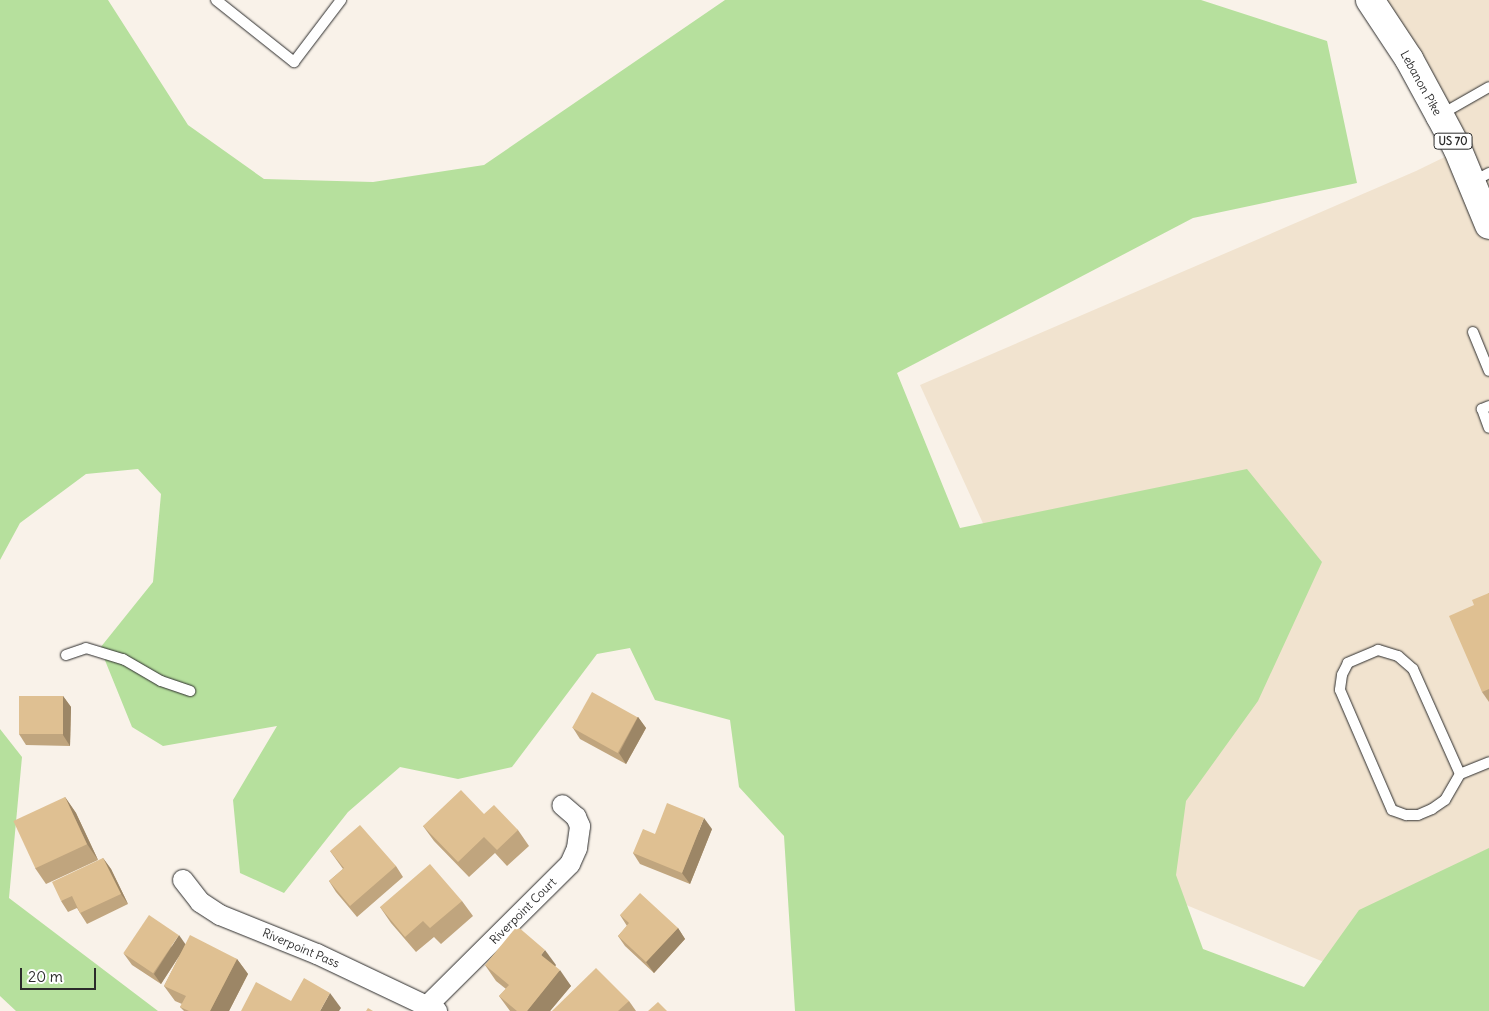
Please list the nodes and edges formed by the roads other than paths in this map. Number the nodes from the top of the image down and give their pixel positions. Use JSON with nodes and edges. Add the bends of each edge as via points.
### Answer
{"nodes":[{"id":1,"x":216,"y":0,"type":"edge"},
{"id":2,"x":341,"y":0,"type":"edge"},
{"id":3,"x":1370,"y":0,"type":"edge"},
{"id":4,"x":1489,"y":87,"type":"edge"},
{"id":5,"x":1440,"y":116,"type":"junction"},
{"id":6,"x":1480,"y":178,"type":"edge"},
{"id":7,"x":1489,"y":226,"type":"edge"},
{"id":8,"x":1473,"y":332,"type":"dead end"},
{"id":9,"x":1489,"y":371,"type":"edge"},
{"id":10,"x":1489,"y":406,"type":"edge"},
{"id":11,"x":1489,"y":428,"type":"edge"},
{"id":12,"x":66,"y":655,"type":"dead end"},
{"id":13,"x":190,"y":691,"type":"dead end"},
{"id":14,"x":1489,"y":762,"type":"edge"},
{"id":15,"x":1460,"y":774,"type":"junction"},
{"id":16,"x":562,"y":805,"type":"dead end"},
{"id":17,"x":183,"y":880,"type":"dead end"},
{"id":18,"x":432,"y":1008,"type":"edge"}],
"edges":[{"from":1,"to":2,"type":"lane","via":[[294,62]]},
{"from":3,"to":5,"type":"main road","name":"Lebanon Pike","number":"US 70","via":[[1409,59]]},
{"from":4,"to":5,"type":"lane"},
{"from":5,"to":6,"type":"main road","name":"Lebanon Pike","number":"US 70"},
{"from":6,"to":7,"type":"main road","name":"Lebanon Pike","number":"US 70"},
{"from":8,"to":9,"type":"lane"},
{"from":10,"to":11,"type":"lane","via":[[1482,409]]},
{"from":12,"to":13,"type":"lane","via":[[86,648],[123,659],[161,681]]},
{"from":14,"to":15,"type":"lane"},
{"from":15,"to":15,"type":"lane","via":[[1445,800],[1432,809],[1418,815],[1392,810],[1340,690],[1348,663],[1378,650],[1398,656],[1413,669]]},
{"from":16,"to":18,"type":"street","name":"Riverpoint Court","via":[[576,817],[580,826],[577,848],[570,864]]},
{"from":17,"to":18,"type":"street","name":"Riverpoint Pass","via":[[200,902],[220,915],[317,954]]}]}
